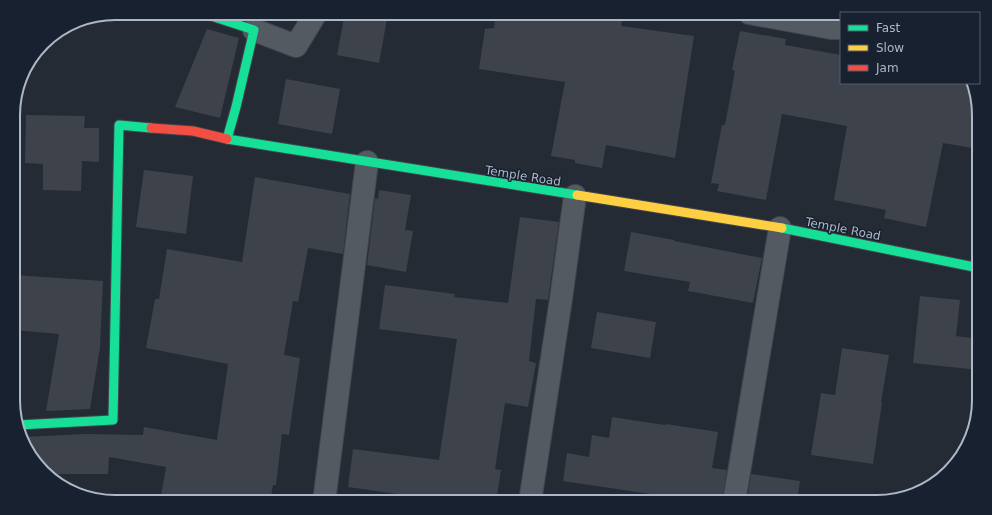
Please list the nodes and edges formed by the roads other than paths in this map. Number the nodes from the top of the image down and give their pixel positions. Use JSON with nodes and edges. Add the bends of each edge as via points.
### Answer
{"nodes":[{"id":1,"x":223,"y":20,"type":"edge"},
{"id":2,"x":312,"y":20,"type":"edge"},
{"id":3,"x":787,"y":20,"type":"edge"},
{"id":4,"x":840,"y":28,"type":"edge"},
{"id":5,"x":254,"y":30,"type":"junction"},
{"id":6,"x":227,"y":139,"type":"junction"},
{"id":7,"x":367,"y":162,"type":"junction"},
{"id":8,"x":575,"y":196,"type":"junction"},
{"id":9,"x":780,"y":228,"type":"junction"},
{"id":10,"x":972,"y":267,"type":"edge"},
{"id":11,"x":23,"y":425,"type":"edge"},
{"id":12,"x":325,"y":495,"type":"edge"},
{"id":13,"x":531,"y":495,"type":"edge"},
{"id":14,"x":735,"y":495,"type":"edge"}],
"edges":[{"from":1,"to":5,"type":"street"},
{"from":2,"to":5,"type":"street","via":[[296,46]]},
{"from":3,"to":4,"type":"street"},
{"from":5,"to":6,"type":"street"},
{"from":6,"to":7,"type":"street","name":"Temple Road"},
{"from":6,"to":11,"type":"street","name":"Temple Road","via":[[193,131],[119,125],[113,420]]},
{"from":7,"to":8,"type":"street","name":"Temple Road"},
{"from":7,"to":12,"type":"street"},
{"from":8,"to":9,"type":"street","name":"Temple Road"},
{"from":8,"to":13,"type":"street"},
{"from":9,"to":10,"type":"street","name":"Temple Road"},
{"from":9,"to":14,"type":"street"}]}
